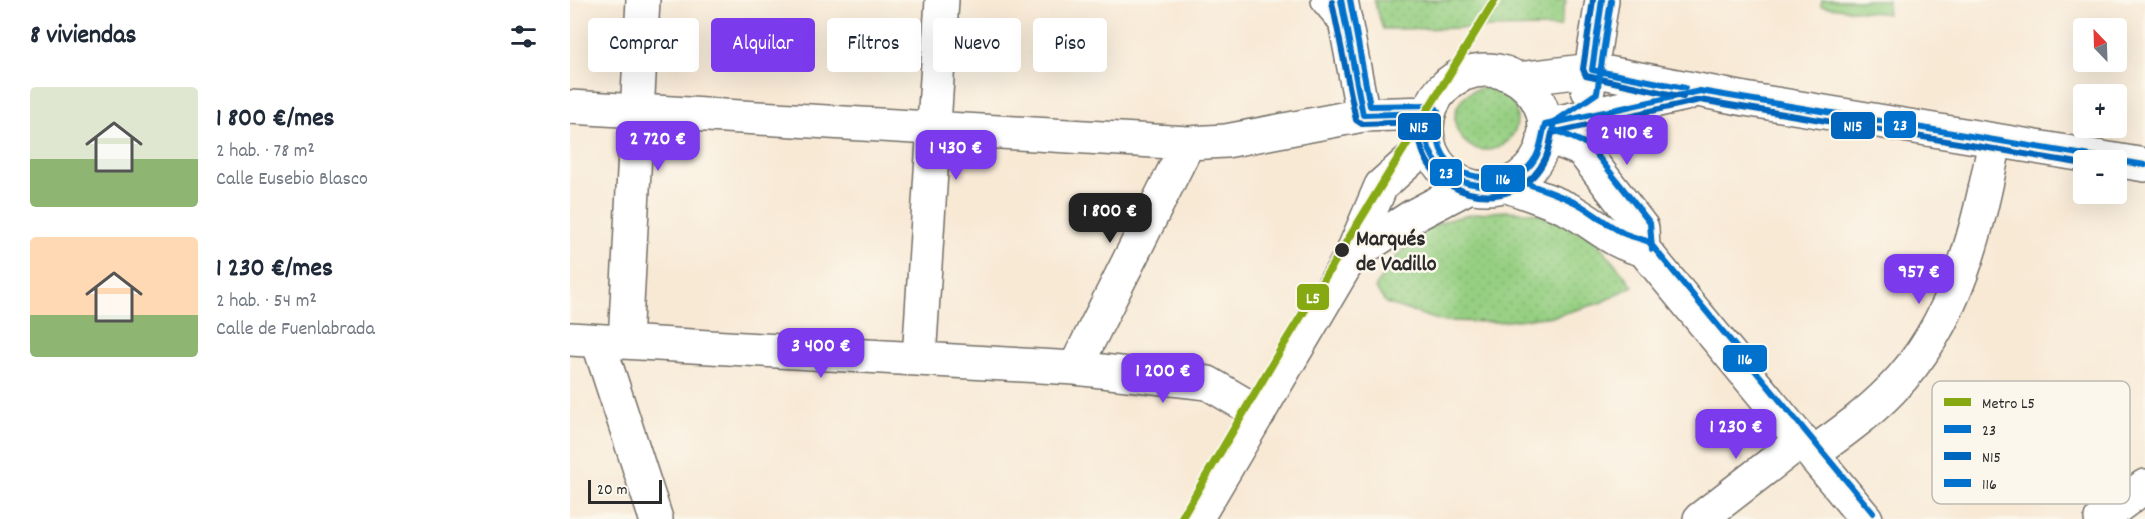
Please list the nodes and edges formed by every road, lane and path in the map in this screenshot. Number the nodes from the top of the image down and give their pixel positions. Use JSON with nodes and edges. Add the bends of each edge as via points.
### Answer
{"nodes":[{"id":1,"x":643,"y":0,"type":"edge"},
{"id":2,"x":942,"y":0,"type":"edge"},
{"id":3,"x":1602,"y":0,"type":"edge"},
{"id":4,"x":1338,"y":7,"type":"edge"},
{"id":5,"x":1592,"y":70,"type":"junction"},
{"id":6,"x":1518,"y":79,"type":"junction"},
{"id":7,"x":1700,"y":91,"type":"junction"},
{"id":8,"x":570,"y":107,"type":"edge"},
{"id":9,"x":636,"y":111,"type":"junction"},
{"id":10,"x":1363,"y":115,"type":"junction"},
{"id":11,"x":1544,"y":126,"type":"junction"},
{"id":12,"x":934,"y":127,"type":"junction"},
{"id":13,"x":1429,"y":128,"type":"junction"},
{"id":14,"x":1995,"y":141,"type":"junction"},
{"id":15,"x":1188,"y":143,"type":"junction"},
{"id":16,"x":2145,"y":165,"type":"edge"},
{"id":17,"x":1505,"y":185,"type":"junction"},
{"id":18,"x":1470,"y":186,"type":"junction"},
{"id":19,"x":1643,"y":249,"type":"junction"},
{"id":20,"x":1351,"y":256,"type":"junction"},
{"id":21,"x":597,"y":340,"type":"edge"},
{"id":22,"x":919,"y":359,"type":"junction"},
{"id":23,"x":1075,"y":368,"type":"junction"},
{"id":24,"x":1259,"y":413,"type":"junction"},
{"id":25,"x":1808,"y":447,"type":"junction"},
{"id":26,"x":2145,"y":486,"type":"edge"},
{"id":27,"x":2130,"y":497,"type":"edge"},
{"id":28,"x":2121,"y":504,"type":"edge"},
{"id":29,"x":656,"y":519,"type":"edge"},
{"id":30,"x":1196,"y":519,"type":"edge"},
{"id":31,"x":1700,"y":519,"type":"edge"},
{"id":32,"x":1866,"y":519,"type":"edge"},
{"id":33,"x":2101,"y":519,"type":"edge"}],
"edges":[{"from":1,"to":9,"type":"street"},
{"from":2,"to":12,"type":"street"},
{"from":3,"to":5,"type":"street"},
{"from":4,"to":10,"type":"street"},
{"from":5,"to":6,"type":"street"},
{"from":5,"to":7,"type":"street"},
{"from":5,"to":11,"type":"street","via":[[1589,89]]},
{"from":6,"to":11,"type":"street","via":[[1535,96]]},
{"from":6,"to":13,"type":"street","via":[[1485,70],[1452,81],[1440,93]]},
{"from":7,"to":11,"type":"street"},
{"from":7,"to":14,"type":"street"},
{"from":8,"to":9,"type":"street"},
{"from":9,"to":12,"type":"street"},
{"from":9,"to":21,"type":"street"},
{"from":10,"to":13,"type":"street"},
{"from":10,"to":15,"type":"street","via":[[1226,141]]},
{"from":11,"to":17,"type":"street","via":[[1539,155],[1530,168]]},
{"from":11,"to":19,"type":"street","via":[[1582,150],[1642,228]]},
{"from":12,"to":15,"type":"street"},
{"from":12,"to":22,"type":"street"},
{"from":13,"to":18,"type":"street","via":[[1440,166]]},
{"from":13,"to":20,"type":"street","via":[[1381,186]]},
{"from":14,"to":16,"type":"street"},
{"from":14,"to":25,"type":"street","via":[[1977,231],[1959,281],[1934,331],[1891,390]]},
{"from":15,"to":23,"type":"street"},
{"from":17,"to":18,"type":"street"},
{"from":17,"to":19,"type":"street","via":[[1567,209],[1623,246]]},
{"from":18,"to":20,"type":"street","via":[[1413,216]]},
{"from":19,"to":25,"type":"street"},
{"from":20,"to":24,"type":"street"},
{"from":21,"to":22,"type":"street"},
{"from":21,"to":29,"type":"street"},
{"from":22,"to":23,"type":"street"},
{"from":23,"to":24,"type":"street","via":[[1208,383]]},
{"from":24,"to":30,"type":"street"},
{"from":25,"to":31,"type":"street"},
{"from":25,"to":32,"type":"street"},
{"from":26,"to":27,"type":"street"},
{"from":28,"to":33,"type":"street"}]}
